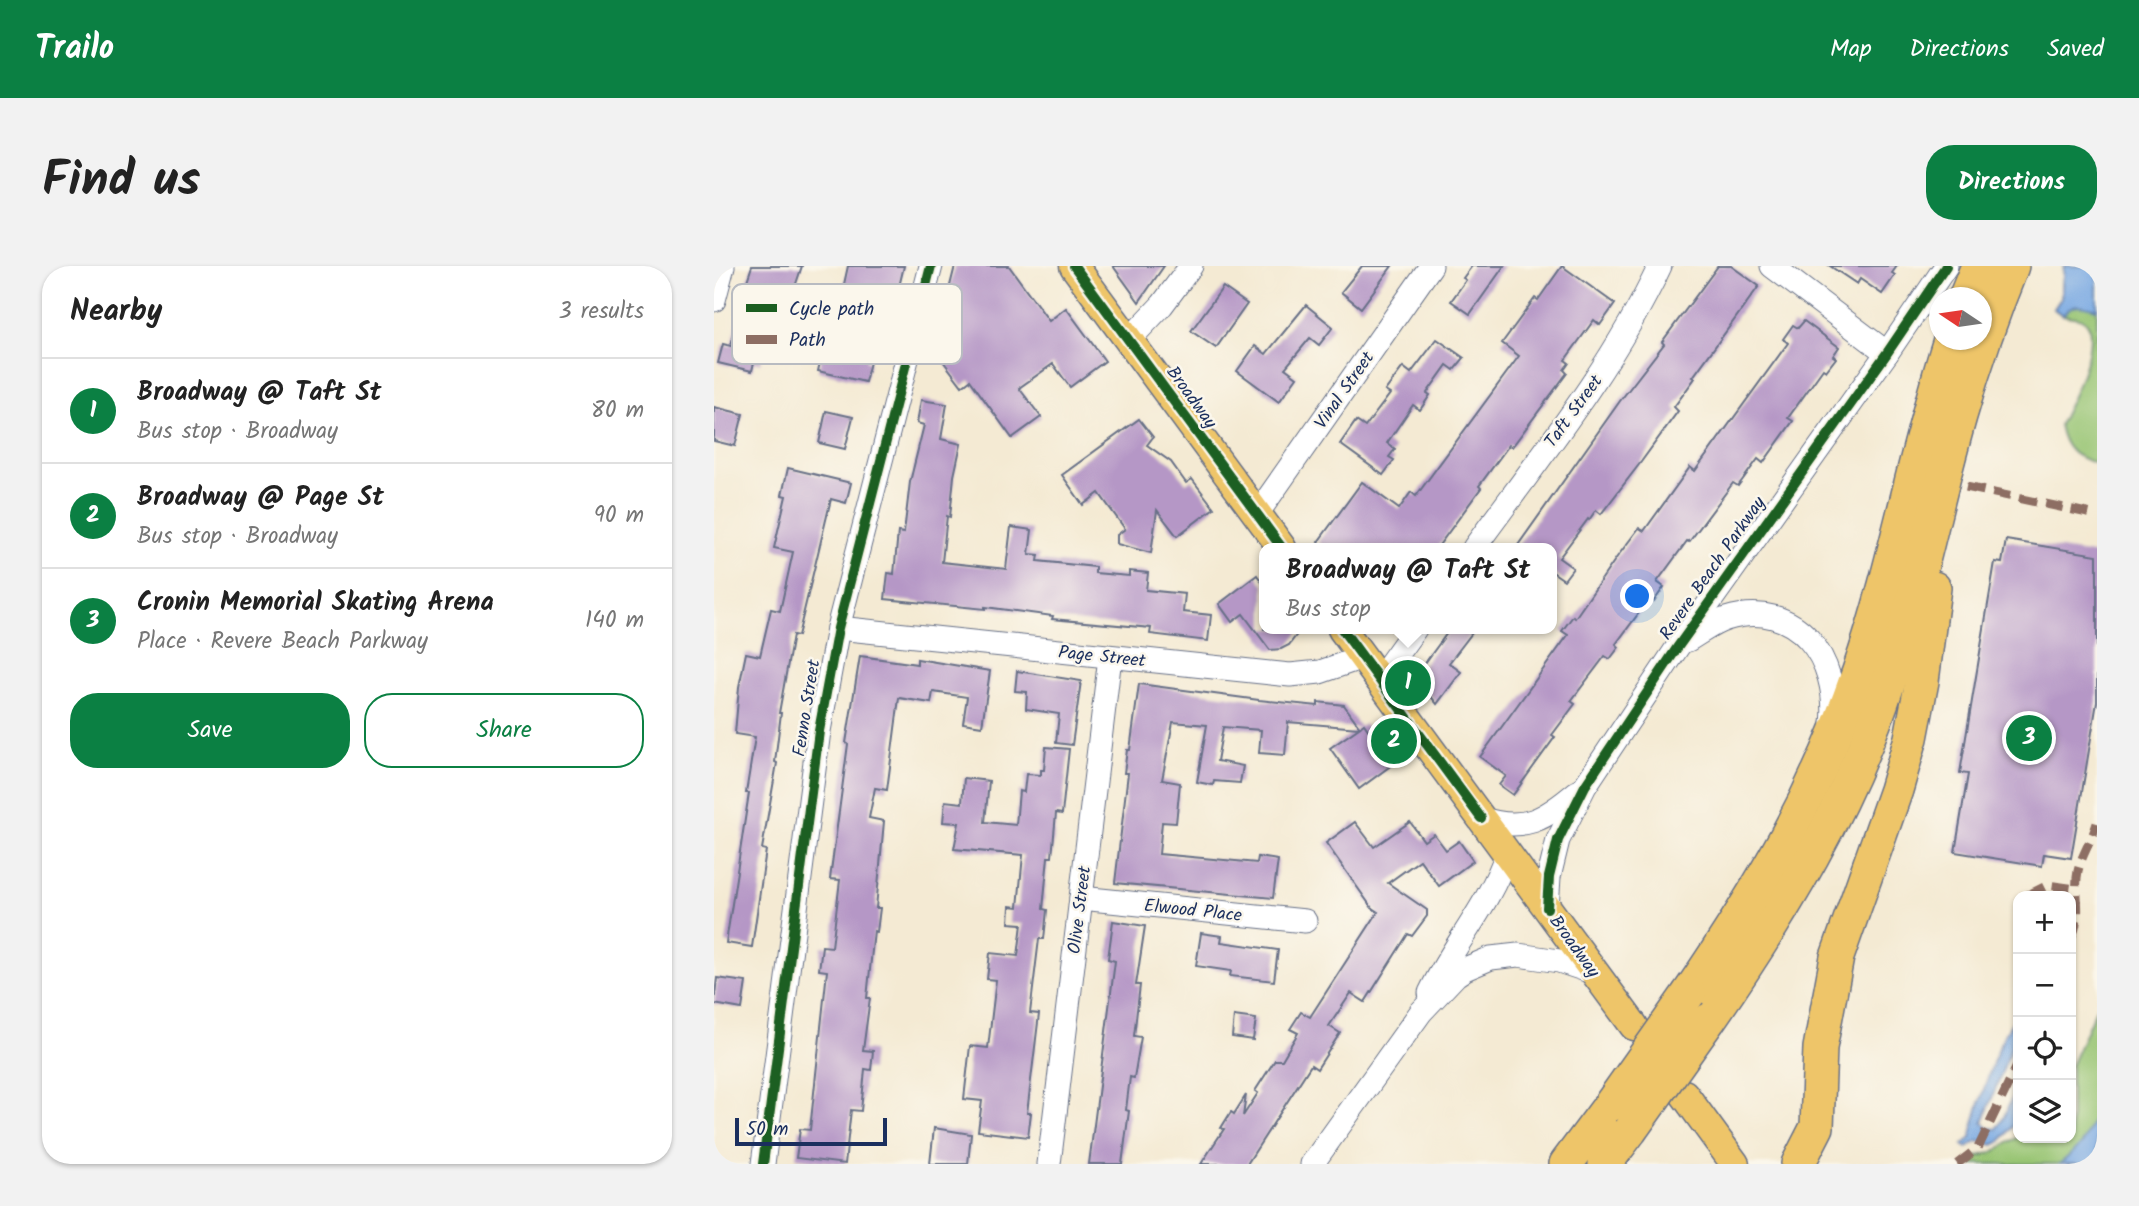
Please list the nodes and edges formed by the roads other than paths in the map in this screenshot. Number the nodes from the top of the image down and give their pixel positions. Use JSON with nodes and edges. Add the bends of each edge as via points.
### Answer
{"nodes":[{"id":1,"x":723,"y":266,"type":"edge"},
{"id":2,"x":931,"y":266,"type":"edge"},
{"id":3,"x":1074,"y":266,"type":"edge"},
{"id":4,"x":1191,"y":266,"type":"edge"},
{"id":5,"x":1431,"y":266,"type":"edge"},
{"id":6,"x":1660,"y":266,"type":"edge"},
{"id":7,"x":1772,"y":266,"type":"edge"},
{"id":8,"x":1945,"y":266,"type":"edge"},
{"id":9,"x":1978,"y":266,"type":"edge"},
{"id":10,"x":2012,"y":266,"type":"edge"},
{"id":11,"x":926,"y":284,"type":"edge"},
{"id":12,"x":1969,"y":287,"type":"edge"},
{"id":13,"x":714,"y":299,"type":"edge"},
{"id":14,"x":1129,"y":340,"type":"junction"},
{"id":15,"x":1947,"y":350,"type":"edge"},
{"id":16,"x":1887,"y":352,"type":"junction"},
{"id":17,"x":906,"y":364,"type":"edge"},
{"id":18,"x":1951,"y":452,"type":"junction"},
{"id":19,"x":1257,"y":514,"type":"junction"},
{"id":20,"x":1278,"y":543,"type":"edge"},
{"id":21,"x":1478,"y":543,"type":"edge"},
{"id":22,"x":838,"y":628,"type":"junction"},
{"id":23,"x":1346,"y":634,"type":"edge"},
{"id":24,"x":1409,"y":634,"type":"edge"},
{"id":25,"x":1677,"y":648,"type":"junction"},
{"id":26,"x":1110,"y":657,"type":"junction"},
{"id":27,"x":1371,"y":668,"type":"junction"},
{"id":28,"x":1827,"y":755,"type":"junction"},
{"id":29,"x":1585,"y":786,"type":"junction"},
{"id":30,"x":1481,"y":818,"type":"junction"},
{"id":31,"x":1507,"y":853,"type":"junction"},
{"id":32,"x":1081,"y":898,"type":"junction"},
{"id":33,"x":1547,"y":908,"type":"junction"},
{"id":34,"x":1305,"y":921,"type":"dead end"},
{"id":35,"x":1595,"y":973,"type":"junction"},
{"id":36,"x":1421,"y":1012,"type":"junction"},
{"id":37,"x":1634,"y":1026,"type":"dead end"},
{"id":38,"x":1684,"y":1094,"type":"dead end"},
{"id":39,"x":763,"y":1164,"type":"edge"},
{"id":40,"x":1049,"y":1164,"type":"edge"},
{"id":41,"x":1312,"y":1164,"type":"edge"},
{"id":42,"x":1566,"y":1164,"type":"edge"},
{"id":43,"x":1605,"y":1164,"type":"edge"},
{"id":44,"x":1735,"y":1164,"type":"edge"},
{"id":45,"x":1798,"y":1164,"type":"edge"}],
"edges":[{"from":1,"to":13,"type":"street"},
{"from":2,"to":11,"type":"street","name":"Fenno Street"},
{"from":3,"to":14,"type":"main road","name":"Broadway"},
{"from":4,"to":14,"type":"street"},
{"from":5,"to":19,"type":"street","name":"Vinal Street"},
{"from":6,"to":21,"type":"street","name":"Taft Street","via":[[1601,372]]},
{"from":7,"to":16,"type":"street"},
{"from":8,"to":16,"type":"street","name":"Revere Beach Parkway"},
{"from":9,"to":12,"type":"highway"},
{"from":10,"to":18,"type":"highway","via":[[1980,349]]},
{"from":14,"to":19,"type":"main road","name":"Broadway"},
{"from":15,"to":28,"type":"highway","name":"Revere Beach Parkway","via":[[1873,627]]},
{"from":16,"to":25,"type":"street","name":"Revere Beach Parkway"},
{"from":17,"to":22,"type":"street","name":"Fenno Street"},
{"from":18,"to":43,"type":"highway","bridge":true,"via":[[1894,666],[1856,768],[1821,842],[1790,898],[1709,1020]]},
{"from":18,"to":45,"type":"highway","via":[[1923,673],[1910,738],[1838,957],[1820,1048],[1818,1120]]},
{"from":19,"to":20,"type":"main road","name":"Broadway"},
{"from":22,"to":26,"type":"street","name":"Page Street"},
{"from":22,"to":39,"type":"street","name":"Fenno Street","via":[[819,731]]},
{"from":23,"to":27,"type":"main road","name":"Broadway"},
{"from":24,"to":27,"type":"street"},
{"from":25,"to":28,"type":"street","name":"Revere Beach Parkway","via":[[1722,620],[1746,615],[1770,617],[1801,631],[1820,652],[1830,679],[1833,719]]},
{"from":25,"to":29,"type":"street","name":"Revere Beach Parkway"},
{"from":26,"to":27,"type":"street","name":"Page Street","via":[[1290,675]]},
{"from":26,"to":32,"type":"street","name":"Olive Street"},
{"from":27,"to":30,"type":"main road","name":"Broadway"},
{"from":28,"to":42,"type":"highway","name":"Revere Beach Parkway","bridge":true,"via":[[1762,883]]},
{"from":29,"to":30,"type":"street","name":"Revere Beach Parkway","via":[[1535,821],[1513,825]]},
{"from":29,"to":33,"type":"street","name":"Revere Beach Parkway","via":[[1558,840]]},
{"from":30,"to":31,"type":"main road","name":"Broadway"},
{"from":31,"to":33,"type":"main road","name":"Broadway"},
{"from":31,"to":36,"type":"street","via":[[1493,887],[1444,964]]},
{"from":32,"to":34,"type":"street","name":"Elwood Place"},
{"from":32,"to":40,"type":"street","name":"Olive Street"},
{"from":33,"to":35,"type":"main road","name":"Broadway"},
{"from":35,"to":36,"type":"street","via":[[1536,957],[1491,958],[1456,975]]},
{"from":35,"to":37,"type":"main road","name":"Broadway"},
{"from":36,"to":41,"type":"street"},
{"from":38,"to":44,"type":"main road"}]}
